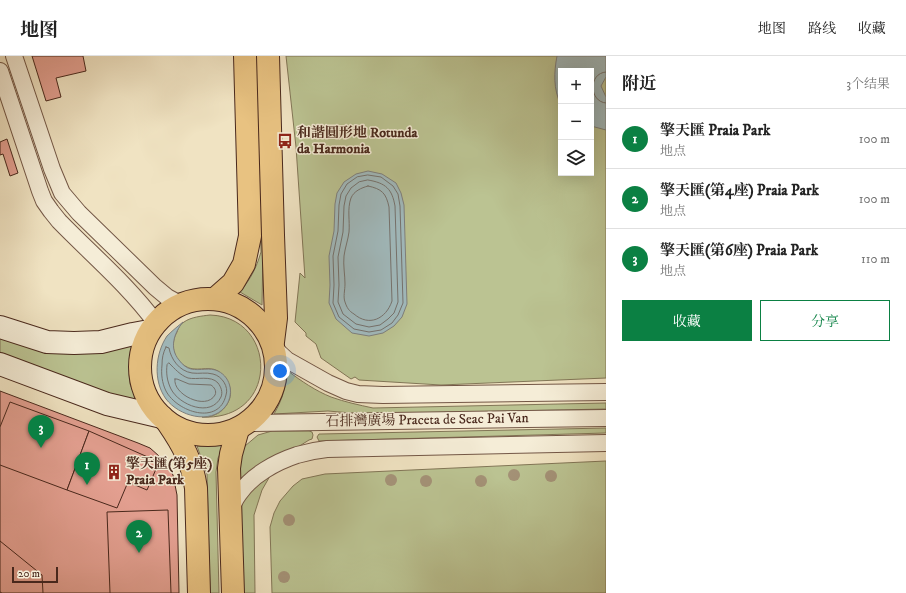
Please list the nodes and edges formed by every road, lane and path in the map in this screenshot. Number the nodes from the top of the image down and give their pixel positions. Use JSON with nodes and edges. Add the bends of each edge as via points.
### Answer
{"nodes":[{"id":1,"x":14,"y":56,"type":"edge"},
{"id":2,"x":245,"y":56,"type":"edge"},
{"id":3,"x":268,"y":56,"type":"edge"},
{"id":4,"x":0,"y":71,"type":"edge"},
{"id":5,"x":216,"y":298,"type":"junction"},
{"id":6,"x":180,"y":304,"type":"junction"},
{"id":7,"x":0,"y":327,"type":"edge"},
{"id":8,"x":152,"y":327,"type":"junction"},
{"id":9,"x":274,"y":345,"type":"junction"},
{"id":10,"x":0,"y":364,"type":"edge"},
{"id":11,"x":606,"y":392,"type":"edge"},
{"id":12,"x":606,"y":418,"type":"edge"},
{"id":13,"x":165,"y":420,"type":"junction"},
{"id":14,"x":243,"y":426,"type":"junction"},
{"id":15,"x":606,"y":443,"type":"edge"},
{"id":16,"x":230,"y":510,"type":"junction"},
{"id":17,"x":199,"y":593,"type":"edge"},
{"id":18,"x":233,"y":593,"type":"edge"}],
"edges":[{"from":1,"to":6,"type":"street","via":[[62,193],[155,287]]},
{"from":2,"to":5,"type":"main road","via":[[250,236],[244,264],[233,283]]},
{"from":3,"to":9,"type":"main road","via":[[276,318]]},
{"from":4,"to":8,"type":"street","via":[[44,201],[59,221],[146,310]]},
{"from":5,"to":6,"type":"main road","via":[[198,298]]},
{"from":5,"to":9,"type":"main road","via":[[234,303],[250,312],[263,326]]},
{"from":6,"to":8,"type":"main road","via":[[167,312]]},
{"from":7,"to":8,"type":"main road","via":[[47,342],[74,343],[101,342]]},
{"from":8,"to":13,"type":"main road","via":[[143,346],[140,376],[144,392]]},
{"from":9,"to":11,"type":"street","name":"石排灣廣場 Praceta de Seac Pai Van","via":[[287,360],[340,388],[358,394]]},
{"from":9,"to":14,"type":"main road","via":[[277,365],[272,392],[261,412]]},
{"from":10,"to":13,"type":"main road","via":[[107,404]]},
{"from":12,"to":14,"type":"street","name":"石排灣廣場 Praceta de Seac Pai Van"},
{"from":13,"to":14,"type":"main road","via":[[185,431],[202,436],[220,435]]},
{"from":13,"to":17,"type":"main road","via":[[182,443],[194,473]]},
{"from":14,"to":16,"type":"main road","via":[[231,454]]},
{"from":15,"to":16,"type":"street","via":[[315,451],[297,455],[271,466],[248,483]]},
{"from":16,"to":18,"type":"main road"}]}
